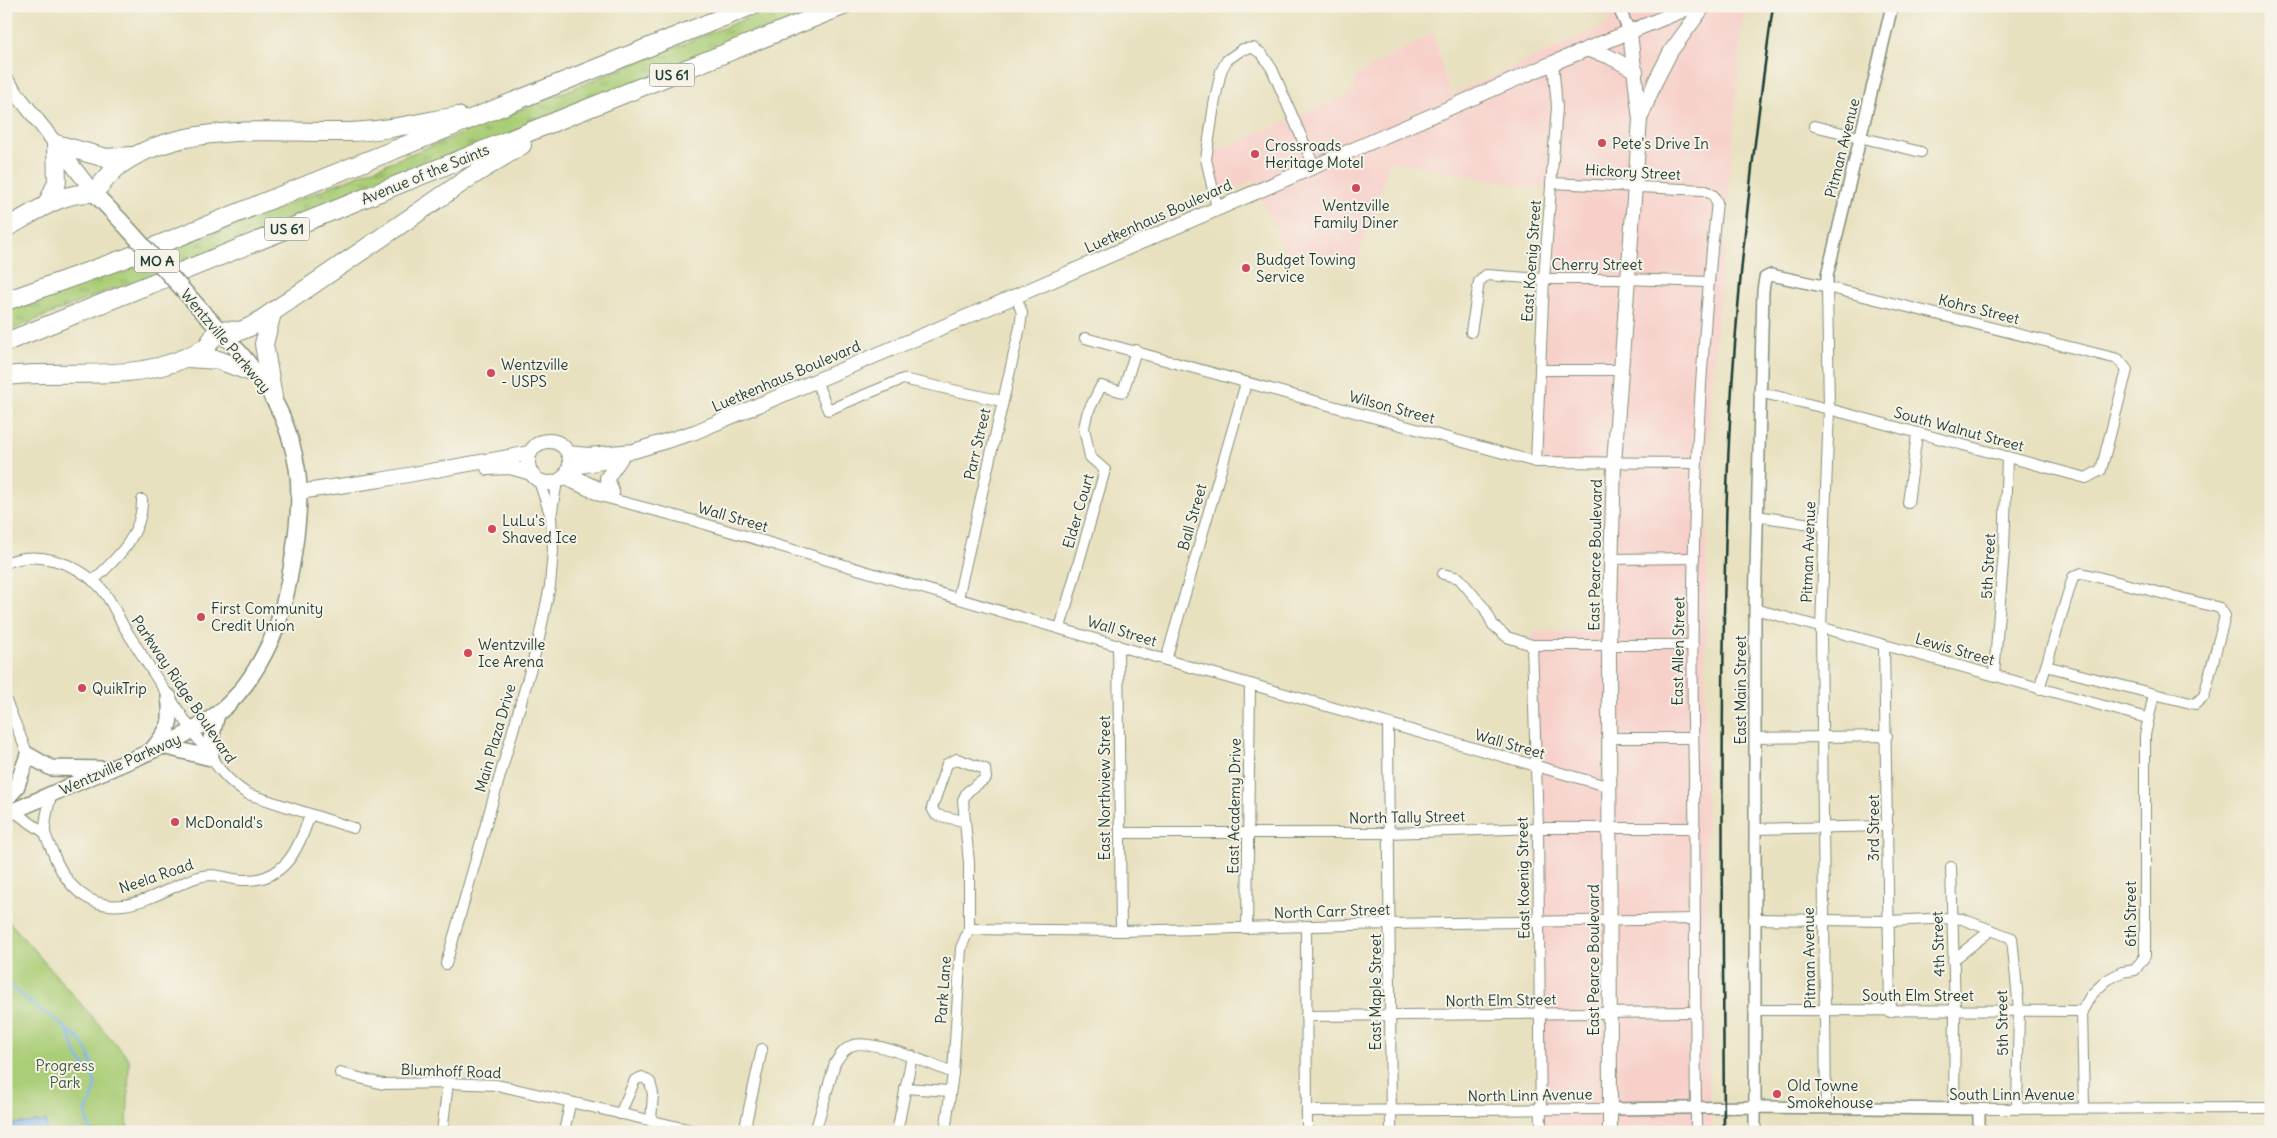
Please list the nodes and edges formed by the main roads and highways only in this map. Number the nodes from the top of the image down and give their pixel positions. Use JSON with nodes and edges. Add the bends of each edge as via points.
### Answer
{"nodes":[{"id":1,"x":751,"y":6,"type":"edge"},
{"id":2,"x":843,"y":6,"type":"edge"},
{"id":3,"x":1693,"y":6,"type":"edge"},
{"id":4,"x":1704,"y":6,"type":"edge"},
{"id":5,"x":1630,"y":33,"type":"junction"},
{"id":6,"x":1589,"y":50,"type":"junction"},
{"id":7,"x":1636,"y":70,"type":"junction"},
{"id":8,"x":6,"y":80,"type":"edge"},
{"id":9,"x":498,"y":108,"type":"junction"},
{"id":10,"x":568,"y":116,"type":"junction"},
{"id":11,"x":1640,"y":120,"type":"junction"},
{"id":12,"x":56,"y":144,"type":"junction"},
{"id":13,"x":137,"y":156,"type":"junction"},
{"id":14,"x":94,"y":193,"type":"junction"},
{"id":15,"x":47,"y":205,"type":"junction"},
{"id":16,"x":6,"y":228,"type":"edge"},
{"id":17,"x":6,"y":301,"type":"edge"},
{"id":18,"x":272,"y":313,"type":"junction"},
{"id":19,"x":218,"y":330,"type":"junction"},
{"id":20,"x":6,"y":342,"type":"edge"},
{"id":21,"x":184,"y":358,"type":"junction"},
{"id":22,"x":257,"y":374,"type":"junction"},
{"id":23,"x":6,"y":376,"type":"edge"},
{"id":24,"x":272,"y":397,"type":"junction"},
{"id":25,"x":634,"y":451,"type":"junction"},
{"id":26,"x":530,"y":453,"type":"junction"},
{"id":27,"x":568,"y":453,"type":"junction"},
{"id":28,"x":621,"y":458,"type":"junction"},
{"id":29,"x":564,"y":474,"type":"junction"},
{"id":30,"x":413,"y":475,"type":"junction"},
{"id":31,"x":535,"y":477,"type":"junction"},
{"id":32,"x":299,"y":492,"type":"junction"},
{"id":33,"x":612,"y":492,"type":"road end"},
{"id":34,"x":169,"y":697,"type":"road end"},
{"id":35,"x":217,"y":714,"type":"junction"},
{"id":36,"x":157,"y":749,"type":"junction"},
{"id":37,"x":109,"y":769,"type":"junction"},
{"id":38,"x":8,"y":808,"type":"edge"},
{"id":39,"x":1610,"y":1132,"type":"edge"}],
"edges":[{"from":1,"to":9,"type":"highway","number":"US 61"},
{"from":2,"to":10,"type":"highway","name":"Avenue of the Saints","number":"US 61"},
{"from":3,"to":5,"type":"main road","name":"Luetkenhaus Boulevard"},
{"from":4,"to":11,"type":"main road","via":[[1671,51]]},
{"from":5,"to":6,"type":"main road","name":"Luetkenhaus Boulevard"},
{"from":5,"to":7,"type":"main road","name":"East Pearce Boulevard"},
{"from":6,"to":7,"type":"main road"},
{"from":6,"to":25,"type":"main road","name":"Luetkenhaus Boulevard","via":[[816,382],[695,432]]},
{"from":7,"to":11,"type":"main road","name":"East Pearce Boulevard"},
{"from":8,"to":12,"type":"main road","number":"MO A"},
{"from":9,"to":13,"type":"highway","via":[[351,132],[227,132],[157,147]]},
{"from":9,"to":17,"type":"highway","number":"US 61","via":[[126,258]]},
{"from":10,"to":18,"type":"highway","via":[[470,177]]},
{"from":10,"to":20,"type":"highway","name":"Avenue of the Saints","number":"US 61"},
{"from":11,"to":39,"type":"main road","name":"East Pearce Boulevard","via":[[1614,463],[1609,643]]},
{"from":12,"to":13,"type":"highway","via":[[106,158]]},
{"from":12,"to":14,"type":"main road","number":"MO A"},
{"from":12,"to":15,"type":"highway","via":[[56,182]]},
{"from":13,"to":14,"type":"highway","via":[[109,175]]},
{"from":14,"to":15,"type":"highway","via":[[68,195]]},
{"from":14,"to":19,"type":"main road","name":"Wentzville Parkway","number":"MO A","bridge":true},
{"from":15,"to":16,"type":"highway"},
{"from":18,"to":19,"type":"highway","via":[[240,331]]},
{"from":18,"to":24,"type":"highway","via":[[264,344]]},
{"from":19,"to":21,"type":"highway","via":[[207,346]]},
{"from":19,"to":22,"type":"main road","name":"Wentzville Parkway"},
{"from":21,"to":22,"type":"highway","via":[[218,360]]},
{"from":21,"to":23,"type":"highway","via":[[118,373]]},
{"from":22,"to":24,"type":"main road","name":"Wentzville Parkway"},
{"from":24,"to":32,"type":"main road","name":"Wentzville Parkway","via":[[289,436]]},
{"from":25,"to":27,"type":"main road","name":"Luetkenhaus Boulevard","via":[[588,455]]},
{"from":25,"to":28,"type":"main road","name":"Luetkenhaus Boulevard"},
{"from":26,"to":27,"type":"main road","via":[[544,441],[554,441]]},
{"from":26,"to":30,"type":"main road"},
{"from":26,"to":31,"type":"main road","via":[[528,463]]},
{"from":27,"to":29,"type":"main road"},
{"from":28,"to":29,"type":"main road","name":"Luetkenhaus Boulevard"},
{"from":28,"to":33,"type":"main road","via":[[607,478]]},
{"from":29,"to":31,"type":"main road","via":[[550,483]]},
{"from":30,"to":31,"type":"main road","via":[[504,467]]},
{"from":30,"to":32,"type":"main road"},
{"from":32,"to":35,"type":"main road","name":"Wentzville Parkway","via":[[295,540],[272,638],[242,690]]},
{"from":34,"to":36,"type":"main road","via":[[172,713],[169,728]]},
{"from":35,"to":36,"type":"main road","name":"Wentzville Parkway"},
{"from":35,"to":36,"type":"main road","via":[[211,739],[211,758]]},
{"from":36,"to":37,"type":"main road","name":"Wentzville Parkway"},
{"from":37,"to":38,"type":"main road","name":"Wentzville Parkway"},
{"from":37,"to":38,"type":"main road","via":[[51,768],[28,755]]}]}
